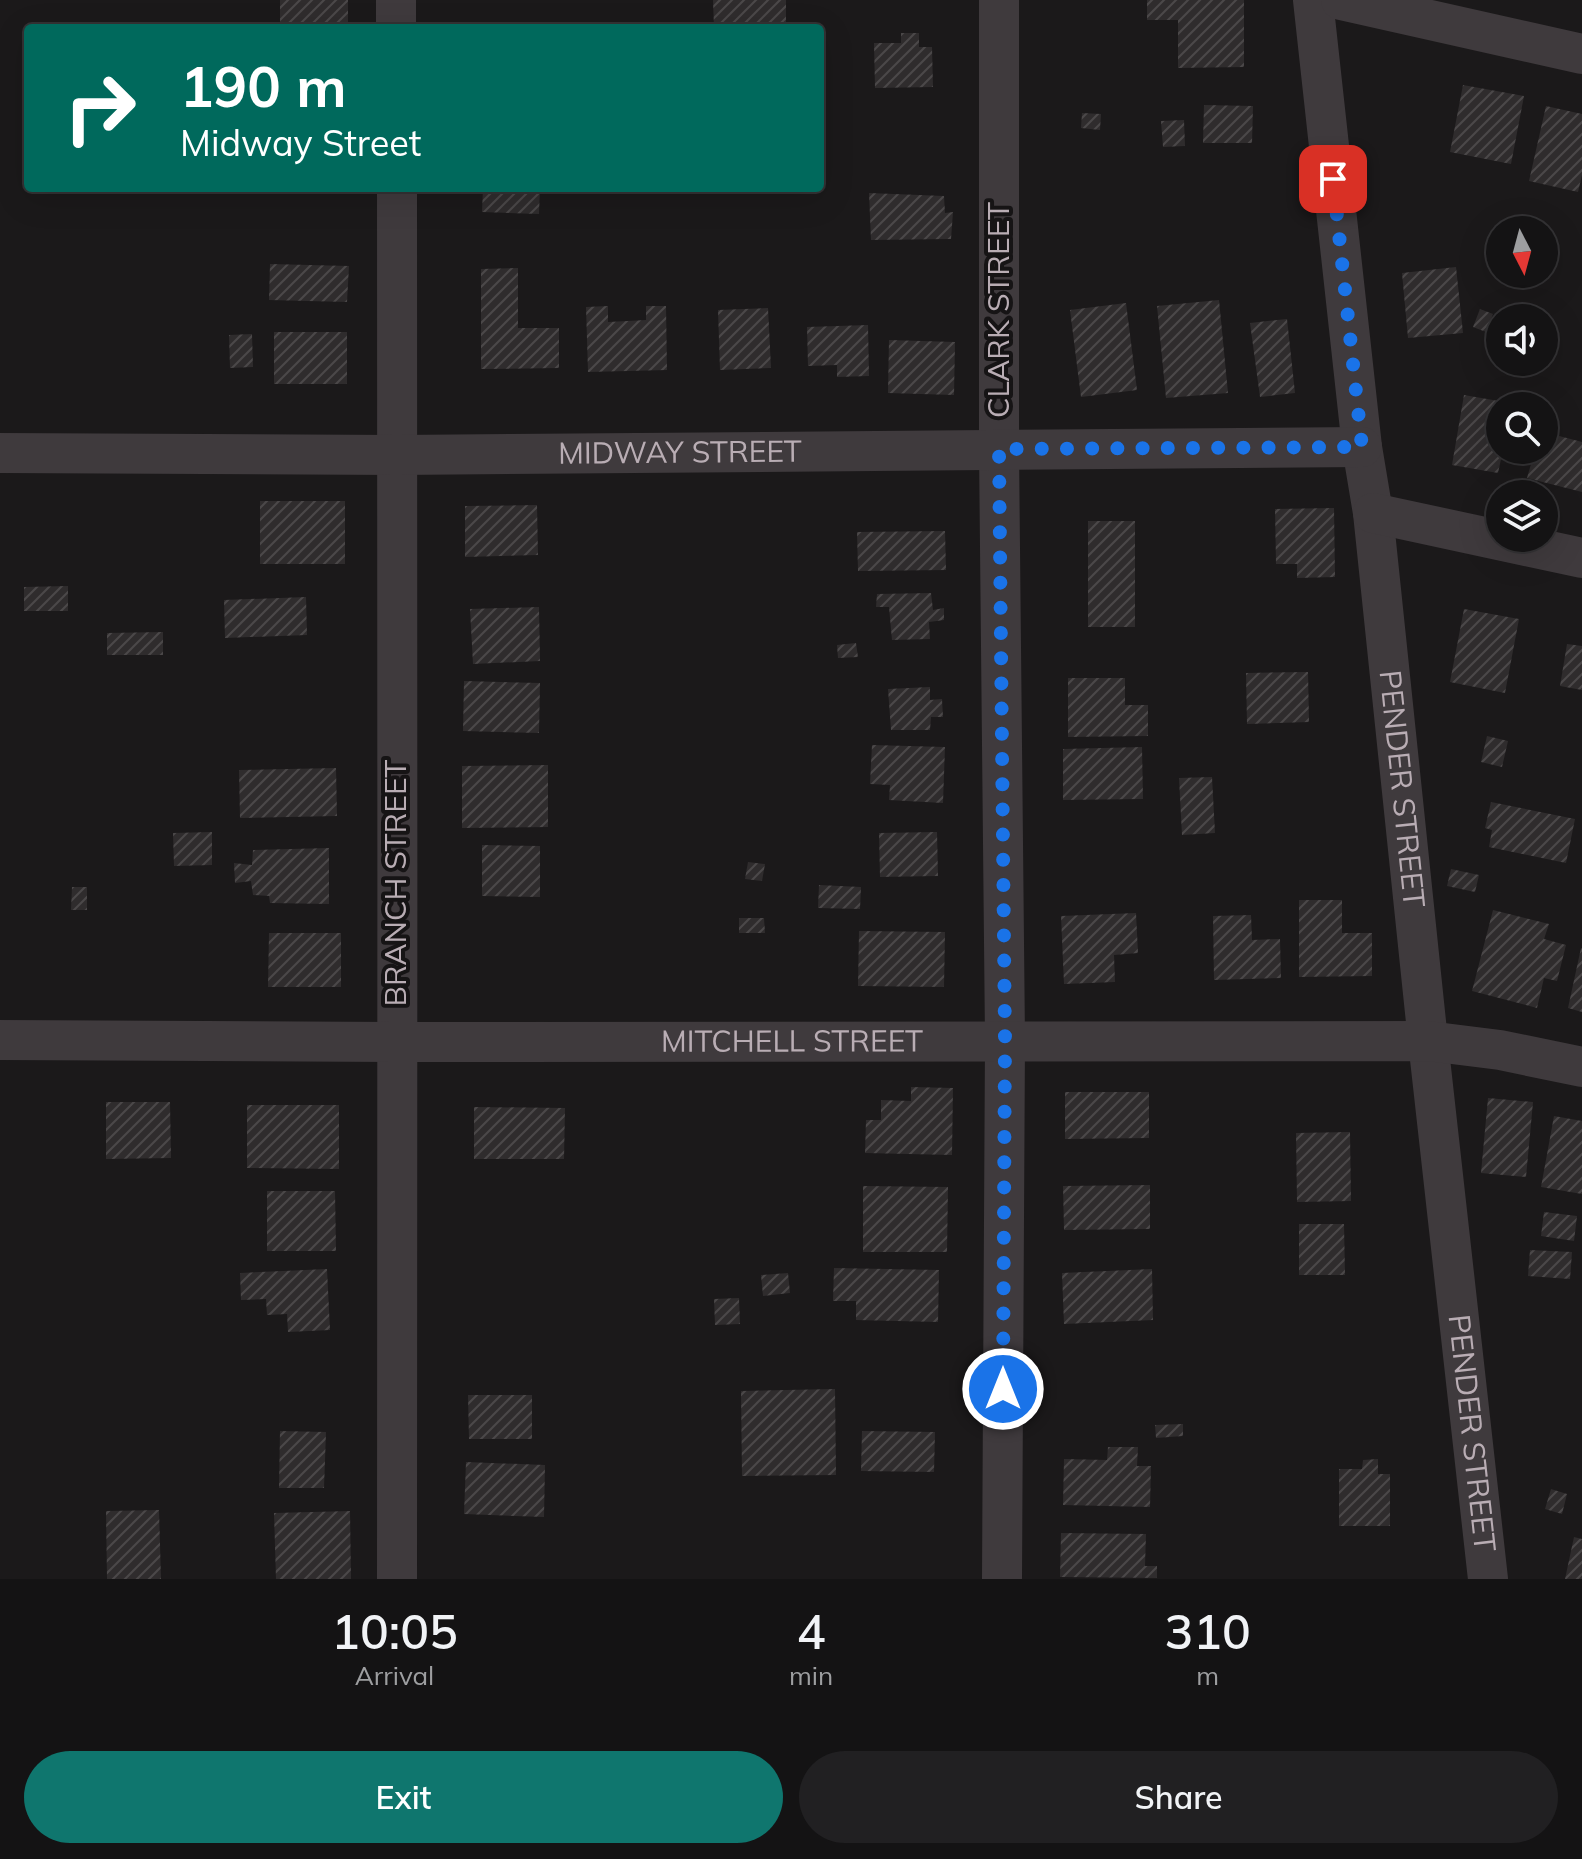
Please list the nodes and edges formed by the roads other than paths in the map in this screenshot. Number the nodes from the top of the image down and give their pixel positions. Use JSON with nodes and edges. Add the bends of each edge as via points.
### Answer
{"nodes":[{"id":1,"x":396,"y":0,"type":"edge"},
{"id":2,"x":999,"y":0,"type":"edge"},
{"id":3,"x":1313,"y":0,"type":"edge"},
{"id":4,"x":1341,"y":0,"type":"edge"},
{"id":5,"x":396,"y":24,"type":"edge"},
{"id":6,"x":1582,"y":54,"type":"edge"},
{"id":7,"x":397,"y":192,"type":"edge"},
{"id":8,"x":1362,"y":447,"type":"junction"},
{"id":9,"x":999,"y":449,"type":"junction"},
{"id":10,"x":0,"y":453,"type":"edge"},
{"id":11,"x":398,"y":455,"type":"junction"},
{"id":12,"x":1373,"y":513,"type":"junction"},
{"id":13,"x":1582,"y":558,"type":"edge"},
{"id":14,"x":0,"y":1040,"type":"edge"},
{"id":15,"x":1005,"y":1040,"type":"junction"},
{"id":16,"x":1428,"y":1041,"type":"junction"},
{"id":17,"x":395,"y":1042,"type":"junction"},
{"id":18,"x":1582,"y":1067,"type":"edge"},
{"id":19,"x":397,"y":1579,"type":"edge"},
{"id":20,"x":1002,"y":1579,"type":"edge"},
{"id":21,"x":1488,"y":1579,"type":"edge"}],
"edges":[{"from":1,"to":5,"type":"street"},
{"from":2,"to":9,"type":"street","name":"CLARK STREET"},
{"from":3,"to":8,"type":"street","name":"PENDER STREET"},
{"from":4,"to":6,"type":"street"},
{"from":7,"to":11,"type":"street","name":"BRANCH STREET"},
{"from":8,"to":9,"type":"street","name":"MIDWAY STREET"},
{"from":8,"to":12,"type":"street","name":"PENDER STREET"},
{"from":9,"to":11,"type":"street","name":"MIDWAY STREET"},
{"from":9,"to":15,"type":"street","name":"CLARK STREET"},
{"from":10,"to":11,"type":"street","name":"MIDWAY STREET"},
{"from":11,"to":17,"type":"street","name":"BRANCH STREET"},
{"from":12,"to":13,"type":"street"},
{"from":12,"to":16,"type":"street","name":"PENDER STREET"},
{"from":14,"to":17,"type":"street","name":"MITCHELL STREET"},
{"from":15,"to":16,"type":"street","name":"MITCHELL STREET"},
{"from":15,"to":17,"type":"street","name":"MITCHELL STREET"},
{"from":15,"to":20,"type":"street","name":"CLARK STREET"},
{"from":16,"to":18,"type":"street","name":"MITCHELL STREET"},
{"from":16,"to":21,"type":"street","name":"PENDER STREET"},
{"from":17,"to":19,"type":"street","name":"BRANCH STREET"}]}
